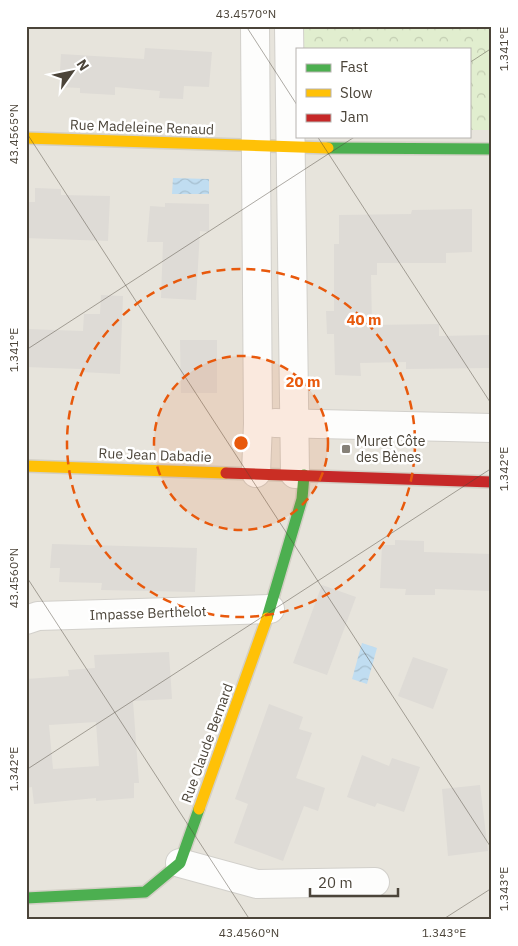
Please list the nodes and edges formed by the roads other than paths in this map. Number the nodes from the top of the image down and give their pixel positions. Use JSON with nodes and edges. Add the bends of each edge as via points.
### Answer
{"nodes":[{"id":1,"x":255,"y":26,"type":"edge"},
{"id":2,"x":289,"y":26,"type":"edge"},
{"id":3,"x":26,"y":138,"type":"edge"},
{"id":4,"x":257,"y":147,"type":"junction"},
{"id":5,"x":290,"y":147,"type":"junction"},
{"id":6,"x":492,"y":149,"type":"edge"},
{"id":7,"x":293,"y":423,"type":"junction"},
{"id":8,"x":258,"y":424,"type":"junction"},
{"id":9,"x":492,"y":428,"type":"edge"},
{"id":10,"x":26,"y":466,"type":"edge"},
{"id":11,"x":256,"y":473,"type":"junction"},
{"id":12,"x":299,"y":474,"type":"junction"},
{"id":13,"x":492,"y":482,"type":"edge"},
{"id":14,"x":270,"y":610,"type":"junction"},
{"id":15,"x":26,"y":620,"type":"edge"},
{"id":16,"x":180,"y":863,"type":"junction"},
{"id":17,"x":375,"y":882,"type":"dead end"},
{"id":18,"x":26,"y":898,"type":"edge"}],
"edges":[{"from":1,"to":4,"type":"street"},
{"from":2,"to":5,"type":"street"},
{"from":3,"to":4,"type":"street","name":"Rue Madeleine Renaud"},
{"from":4,"to":5,"type":"street","name":"Rue Madeleine Renaud"},
{"from":4,"to":8,"type":"street"},
{"from":5,"to":6,"type":"street","name":"Rue Madeleine Renaud"},
{"from":5,"to":7,"type":"street"},
{"from":7,"to":8,"type":"street"},
{"from":7,"to":9,"type":"street"},
{"from":7,"to":12,"type":"street"},
{"from":8,"to":11,"type":"street"},
{"from":10,"to":11,"type":"street","name":"Rue Jean Dabadie"},
{"from":11,"to":12,"type":"street","name":"Rue Jean Dabadie"},
{"from":12,"to":13,"type":"street","name":"Rue Jean Dabadie"},
{"from":12,"to":14,"type":"street","name":"Rue Claude Bernard","via":[[302,499]]},
{"from":14,"to":15,"type":"street","name":"Impasse Berthelot","via":[[38,616]]},
{"from":14,"to":16,"type":"street","name":"Rue Claude Bernard"},
{"from":16,"to":17,"type":"street","via":[[257,884]]},
{"from":16,"to":18,"type":"street","via":[[145,892]]}]}
